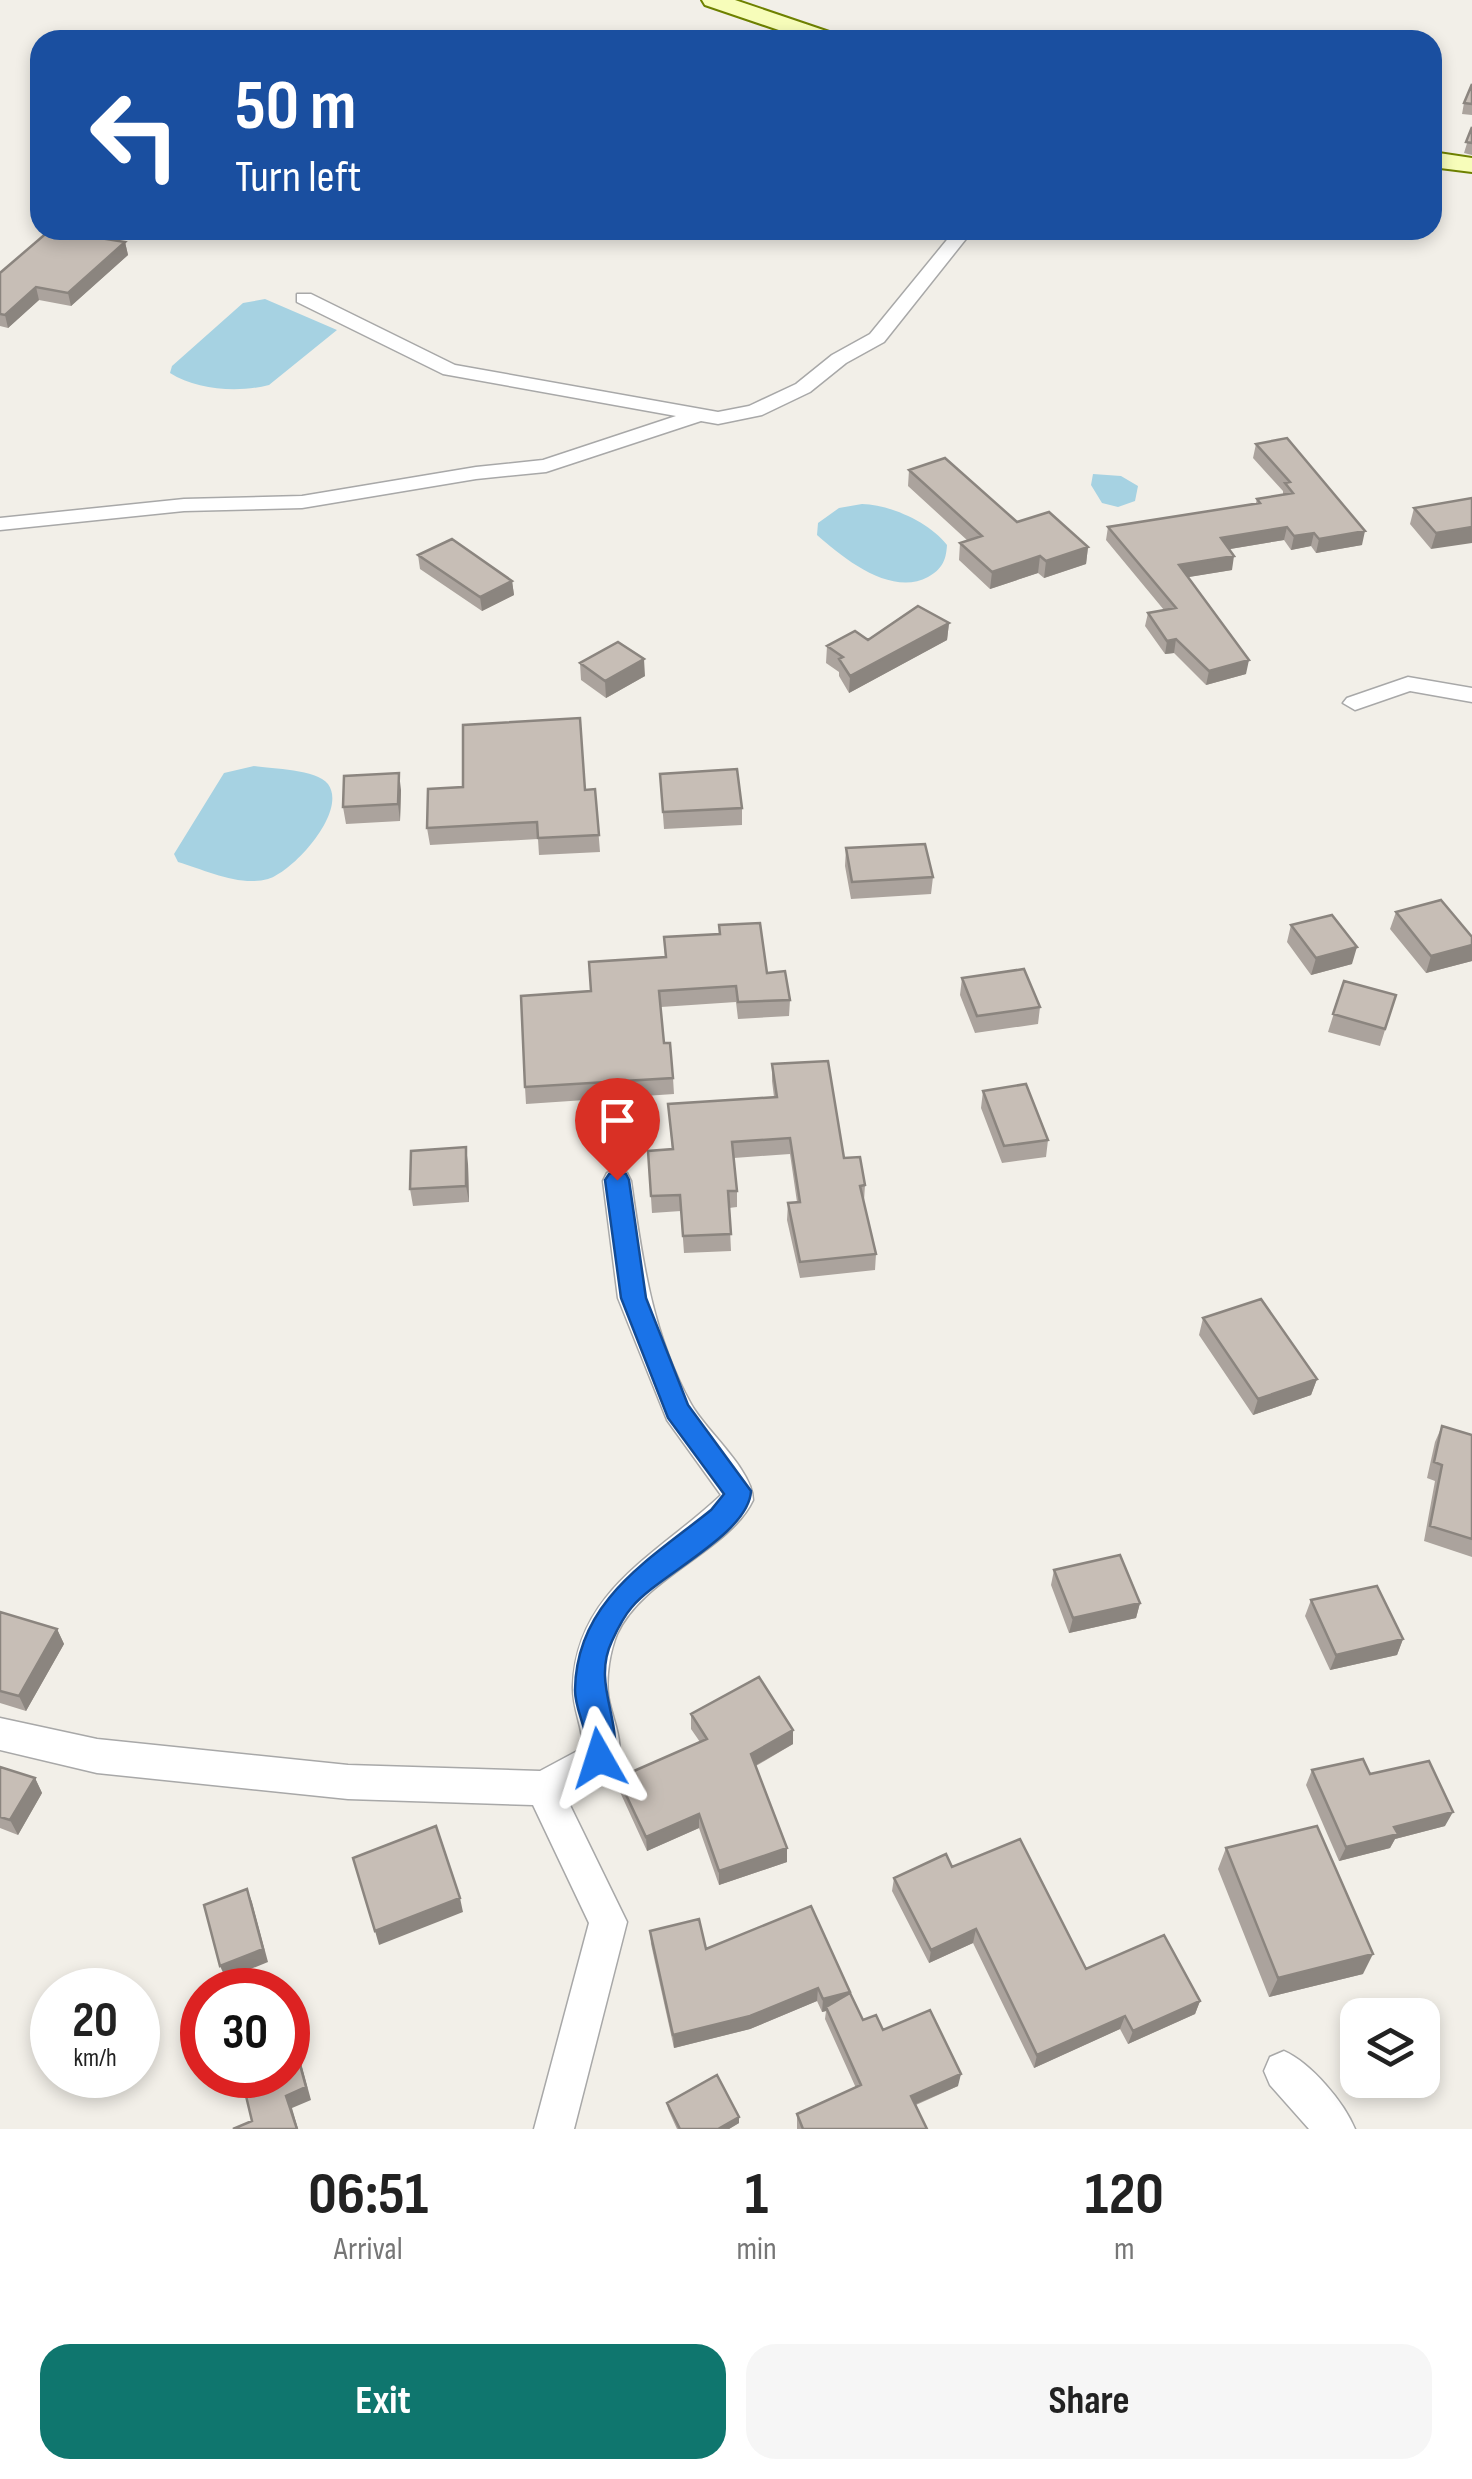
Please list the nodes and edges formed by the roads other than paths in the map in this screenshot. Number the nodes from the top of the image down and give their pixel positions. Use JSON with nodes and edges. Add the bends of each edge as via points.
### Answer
{"nodes":[{"id":1,"x":712,"y":0,"type":"edge"},
{"id":2,"x":800,"y":30,"type":"edge"},
{"id":3,"x":1442,"y":160,"type":"edge"},
{"id":4,"x":1472,"y":165,"type":"edge"},
{"id":5,"x":956,"y":240,"type":"edge"},
{"id":6,"x":304,"y":298,"type":"dead end"},
{"id":7,"x":696,"y":417,"type":"junction"},
{"id":8,"x":0,"y":524,"type":"edge"},
{"id":9,"x":1472,"y":695,"type":"edge"},
{"id":10,"x":1355,"y":703,"type":"dead end"},
{"id":11,"x":617,"y":1180,"type":"dead end"},
{"id":12,"x":0,"y":1734,"type":"edge"},
{"id":13,"x":543,"y":1788,"type":"junction"},
{"id":14,"x":1284,"y":2071,"type":"dead end"},
{"id":15,"x":554,"y":2129,"type":"edge"},
{"id":16,"x":1335,"y":2129,"type":"edge"}],
"edges":[{"from":1,"to":2,"type":"street"},
{"from":3,"to":4,"type":"street"},
{"from":5,"to":7,"type":"street","via":[[877,338],[803,388],[755,410]]},
{"from":6,"to":7,"type":"street","via":[[450,370]]},
{"from":7,"to":8,"type":"street","via":[[546,466],[302,502],[184,505]]},
{"from":9,"to":10,"type":"street","via":[[1408,684]]},
{"from":11,"to":13,"type":"street","via":[[633,1298],[678,1411],[730,1478],[737,1500],[622,1598],[596,1642],[590,1693],[604,1744],[599,1758]]},
{"from":12,"to":13,"type":"street","via":[[97,1756],[348,1782]]},
{"from":13,"to":15,"type":"street","via":[[608,1922]]},
{"from":14,"to":16,"type":"street"}]}
